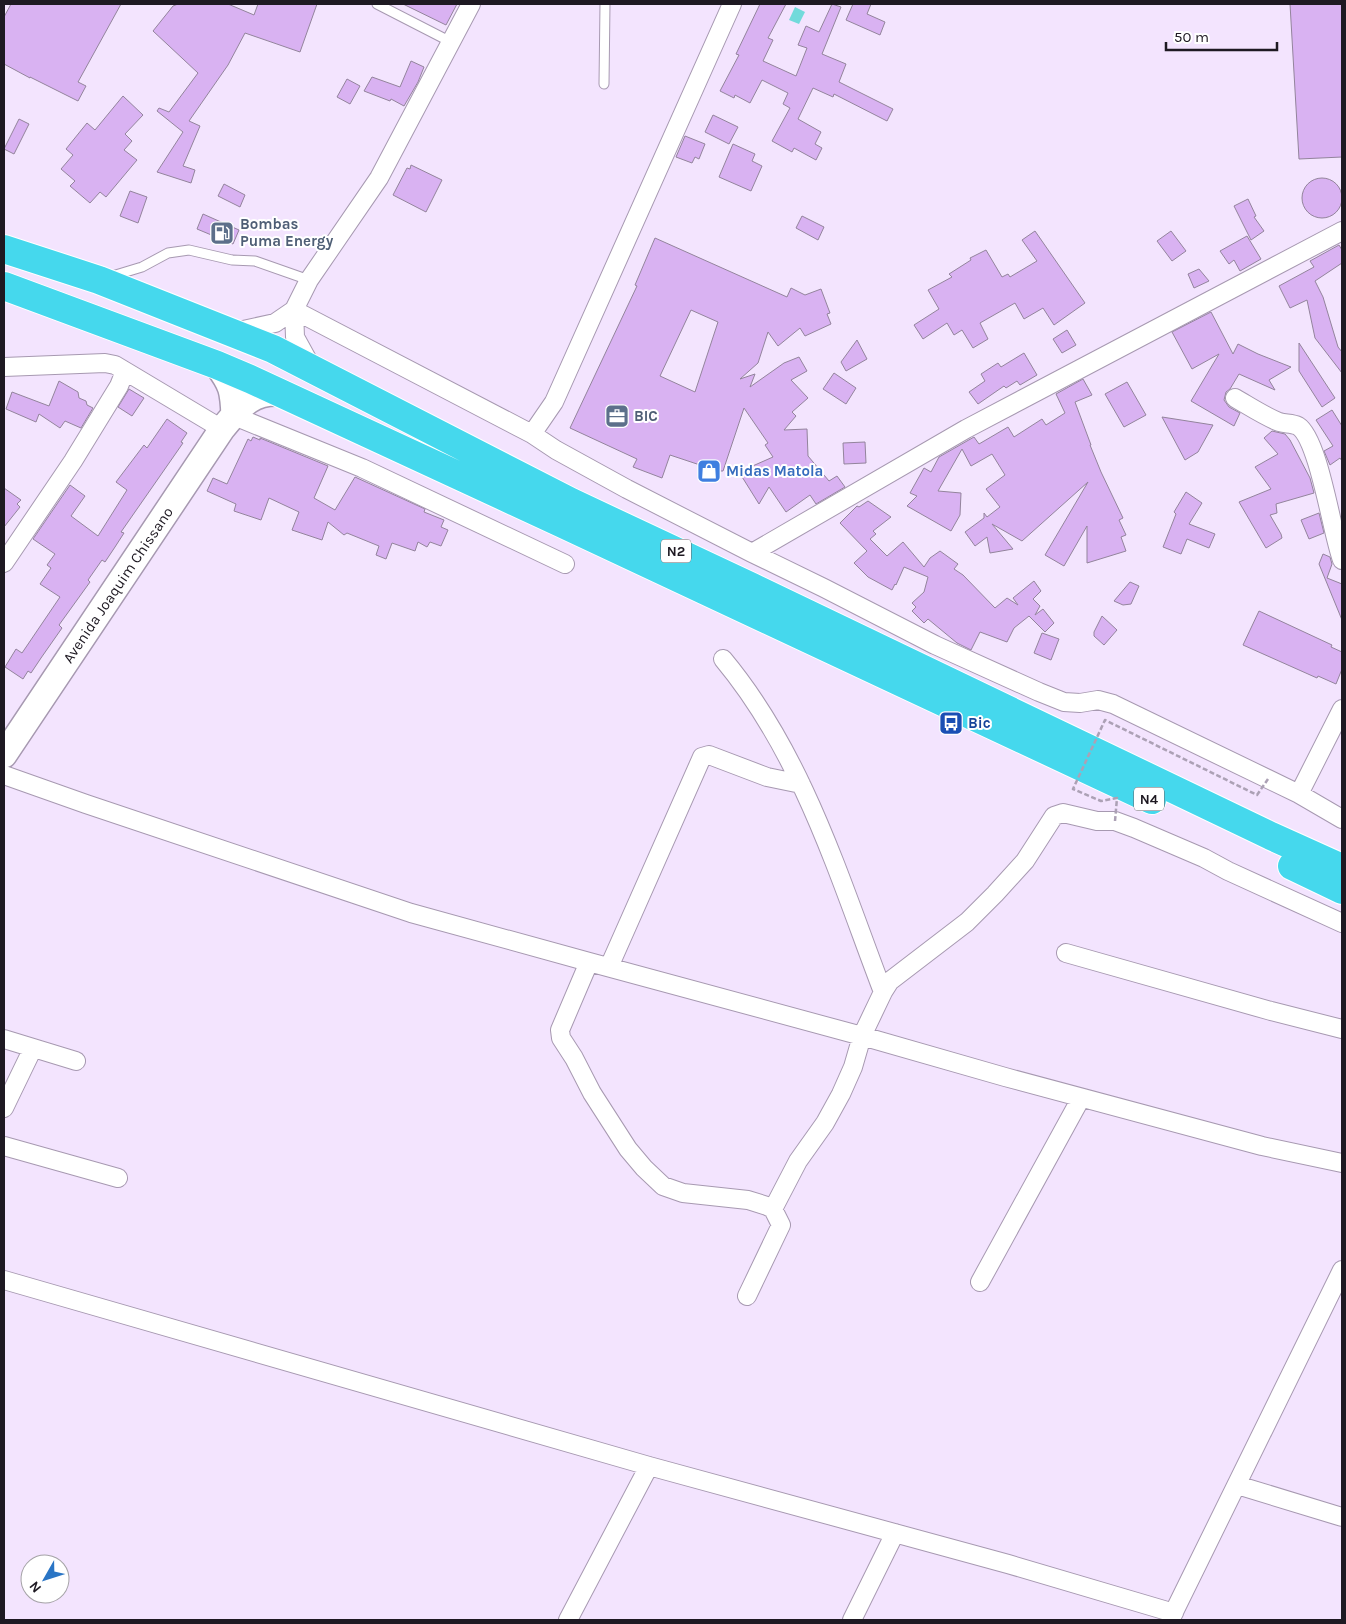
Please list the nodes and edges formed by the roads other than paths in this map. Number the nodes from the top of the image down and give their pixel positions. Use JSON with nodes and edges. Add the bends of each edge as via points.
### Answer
{"nodes":[{"id":1,"x":377,"y":4,"type":"edge"},
{"id":2,"x":471,"y":4,"type":"edge"},
{"id":3,"x":605,"y":4,"type":"edge"},
{"id":4,"x":732,"y":4,"type":"edge"},
{"id":5,"x":451,"y":42,"type":"junction"},
{"id":6,"x":604,"y":84,"type":"dead end"},
{"id":7,"x":1342,"y":231,"type":"edge"},
{"id":8,"x":4,"y":249,"type":"edge"},
{"id":9,"x":99,"y":280,"type":"junction"},
{"id":10,"x":309,"y":280,"type":"junction"},
{"id":11,"x":4,"y":286,"type":"edge"},
{"id":12,"x":294,"y":310,"type":"junction"},
{"id":13,"x":232,"y":332,"type":"junction"},
{"id":14,"x":217,"y":365,"type":"junction"},
{"id":15,"x":4,"y":367,"type":"edge"},
{"id":16,"x":312,"y":369,"type":"junction"},
{"id":17,"x":125,"y":371,"type":"junction"},
{"id":18,"x":279,"y":392,"type":"junction"},
{"id":19,"x":1235,"y":398,"type":"dead end"},
{"id":20,"x":228,"y":422,"type":"junction"},
{"id":21,"x":532,"y":434,"type":"junction"},
{"id":22,"x":752,"y":553,"type":"junction"},
{"id":23,"x":1342,"y":560,"type":"edge"},
{"id":24,"x":4,"y":563,"type":"edge"},
{"id":25,"x":565,"y":564,"type":"dead end"},
{"id":26,"x":723,"y":659,"type":"dead end"},
{"id":27,"x":956,"y":708,"type":"joint"},
{"id":28,"x":1342,"y":709,"type":"edge"},
{"id":29,"x":5,"y":749,"type":"edge"},
{"id":30,"x":4,"y":774,"type":"edge"},
{"id":31,"x":801,"y":784,"type":"junction"},
{"id":32,"x":1299,"y":794,"type":"junction"},
{"id":33,"x":1342,"y":818,"type":"edge"},
{"id":34,"x":1342,"y":868,"type":"edge"},
{"id":35,"x":1342,"y":890,"type":"edge"},
{"id":36,"x":1342,"y":923,"type":"edge"},
{"id":37,"x":1066,"y":953,"type":"dead end"},
{"id":38,"x":589,"y":962,"type":"junction"},
{"id":39,"x":609,"y":967,"type":"junction"},
{"id":40,"x":883,"y":992,"type":"junction"},
{"id":41,"x":1342,"y":1028,"type":"edge"},
{"id":42,"x":862,"y":1036,"type":"junction"},
{"id":43,"x":4,"y":1039,"type":"edge"},
{"id":44,"x":33,"y":1048,"type":"junction"},
{"id":45,"x":76,"y":1060,"type":"dead end"},
{"id":46,"x":1080,"y":1098,"type":"junction"},
{"id":47,"x":4,"y":1108,"type":"edge"},
{"id":48,"x":4,"y":1146,"type":"edge"},
{"id":49,"x":1342,"y":1163,"type":"edge"},
{"id":50,"x":118,"y":1178,"type":"dead end"},
{"id":51,"x":773,"y":1209,"type":"junction"},
{"id":52,"x":1342,"y":1270,"type":"edge"},
{"id":53,"x":4,"y":1280,"type":"edge"},
{"id":54,"x":980,"y":1282,"type":"dead end"},
{"id":55,"x":747,"y":1296,"type":"dead end"},
{"id":56,"x":649,"y":1466,"type":"junction"},
{"id":57,"x":1237,"y":1486,"type":"junction"},
{"id":58,"x":1342,"y":1517,"type":"edge"},
{"id":59,"x":895,"y":1533,"type":"junction"},
{"id":60,"x":1172,"y":1617,"type":"edge"},
{"id":61,"x":568,"y":1620,"type":"edge"},
{"id":62,"x":852,"y":1620,"type":"edge"}],
"edges":[{"from":1,"to":5,"type":"lane"},
{"from":2,"to":5,"type":"street"},
{"from":3,"to":6,"type":"lane"},
{"from":4,"to":21,"type":"street","via":[[554,402]]},
{"from":5,"to":10,"type":"street","via":[[379,178]]},
{"from":7,"to":22,"type":"street","via":[[966,429]]},
{"from":8,"to":9,"type":"highway","number":"N2"},
{"from":9,"to":10,"type":"lane","via":[[142,267],[168,253],[189,250],[232,260],[255,261]]},
{"from":9,"to":13,"type":"highway","number":"N2"},
{"from":10,"to":12,"type":"street"},
{"from":11,"to":14,"type":"highway","number":"N2"},
{"from":12,"to":13,"type":"street","via":[[275,323]]},
{"from":12,"to":16,"type":"street","via":[[295,337]]},
{"from":12,"to":21,"type":"street"},
{"from":13,"to":16,"type":"highway","number":"N2"},
{"from":14,"to":18,"type":"highway","number":"N2"},
{"from":14,"to":20,"type":"street","via":[[233,393]]},
{"from":15,"to":17,"type":"street","via":[[115,364]]},
{"from":16,"to":34,"type":"highway","number":"N2","via":[[571,502]]},
{"from":17,"to":20,"type":"street"},
{"from":17,"to":24,"type":"street","via":[[73,461]]},
{"from":18,"to":20,"type":"street","name":"Avenida Joaquim Chissano","via":[[264,392],[250,399]]},
{"from":18,"to":27,"type":"highway","number":"N2"},
{"from":19,"to":23,"type":"street","via":[[1304,432],[1324,486]]},
{"from":20,"to":25,"type":"street","via":[[362,468]]},
{"from":20,"to":29,"type":"street","name":"Avenida Joaquim Chissano"},
{"from":21,"to":22,"type":"street","via":[[628,489]]},
{"from":22,"to":32,"type":"street","via":[[935,645],[1038,692],[1064,702],[1098,700],[1113,704]]},
{"from":26,"to":31,"type":"street","via":[[771,728]]},
{"from":27,"to":35,"type":"highway","number":"N4"},
{"from":28,"to":32,"type":"street"},
{"from":30,"to":38,"type":"street","via":[[402,910]]},
{"from":31,"to":39,"type":"street","via":[[767,777],[702,756]]},
{"from":31,"to":40,"type":"street","via":[[825,835]]},
{"from":32,"to":33,"type":"street"},
{"from":36,"to":40,"type":"street","via":[[1116,821],[1063,812],[1054,816],[1025,861],[995,894],[967,922],[890,981]]},
{"from":37,"to":41,"type":"street"},
{"from":38,"to":39,"type":"street"},
{"from":38,"to":51,"type":"street","via":[[560,1030],[561,1038],[628,1149],[663,1186],[683,1193],[748,1200]]},
{"from":39,"to":42,"type":"street"},
{"from":40,"to":42,"type":"street"},
{"from":42,"to":46,"type":"street"},
{"from":42,"to":51,"type":"street","via":[[841,1094],[798,1161]]},
{"from":43,"to":44,"type":"street"},
{"from":44,"to":45,"type":"street"},
{"from":44,"to":47,"type":"street"},
{"from":46,"to":49,"type":"street","via":[[1262,1146]]},
{"from":46,"to":54,"type":"street"},
{"from":48,"to":50,"type":"street"},
{"from":51,"to":55,"type":"street","via":[[781,1225]]},
{"from":52,"to":57,"type":"street"},
{"from":53,"to":56,"type":"street"},
{"from":56,"to":59,"type":"street"},
{"from":56,"to":61,"type":"street"},
{"from":57,"to":58,"type":"street"},
{"from":57,"to":60,"type":"street"},
{"from":59,"to":60,"type":"street","via":[[1008,1564]]},
{"from":59,"to":62,"type":"street"}]}
